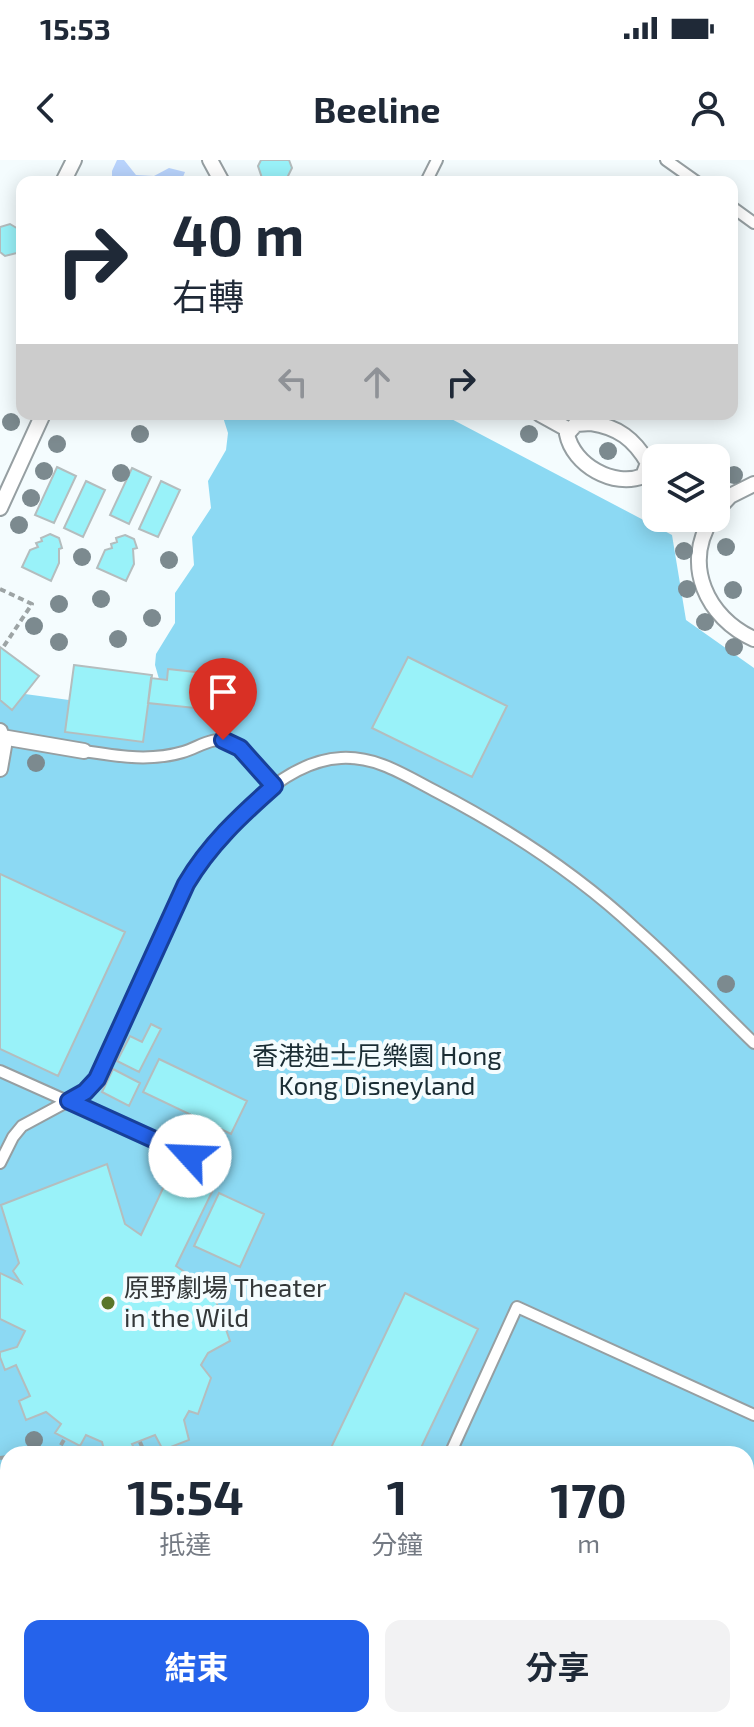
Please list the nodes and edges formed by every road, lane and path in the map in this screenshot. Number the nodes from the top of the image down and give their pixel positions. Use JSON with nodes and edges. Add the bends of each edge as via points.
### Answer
{"nodes":[{"id":1,"x":666,"y":160,"type":"edge"},
{"id":2,"x":689,"y":176,"type":"edge"},
{"id":3,"x":40,"y":420,"type":"edge"},
{"id":4,"x":551,"y":420,"type":"edge"},
{"id":5,"x":569,"y":430,"type":"junction"},
{"id":6,"x":642,"y":453,"type":"edge"},
{"id":7,"x":642,"y":477,"type":"edge"},
{"id":8,"x":754,"y":484,"type":"edge"},
{"id":9,"x":730,"y":496,"type":"edge"},
{"id":10,"x":0,"y":508,"type":"edge"},
{"id":11,"x":706,"y":532,"type":"edge"},
{"id":12,"x":0,"y":589,"type":"edge"},
{"id":13,"x":754,"y":639,"type":"edge"},
{"id":14,"x":2,"y":649,"type":"dead end"},
{"id":15,"x":1,"y":734,"type":"edge"},
{"id":16,"x":84,"y":751,"type":"joint"},
{"id":17,"x":0,"y":769,"type":"edge"},
{"id":18,"x":274,"y":786,"type":"junction"},
{"id":19,"x":754,"y":1043,"type":"edge"},
{"id":20,"x":0,"y":1071,"type":"edge"},
{"id":21,"x":69,"y":1101,"type":"junction"},
{"id":22,"x":190,"y":1156,"type":"dead end"},
{"id":23,"x":0,"y":1163,"type":"edge"},
{"id":24,"x":754,"y":1415,"type":"edge"},
{"id":25,"x":65,"y":1438,"type":"dead end"},
{"id":26,"x":140,"y":1442,"type":"dead end"},
{"id":27,"x":60,"y":1446,"type":"edge"},
{"id":28,"x":142,"y":1446,"type":"edge"},
{"id":29,"x":454,"y":1446,"type":"edge"}],
"edges":[{"from":1,"to":2,"type":"lane"},
{"from":3,"to":10,"type":"street"},
{"from":4,"to":5,"type":"street"},
{"from":5,"to":6,"type":"street","via":[[591,423],[618,431]]},
{"from":5,"to":7,"type":"street","via":[[575,452],[597,471],[625,479]]},
{"from":8,"to":9,"type":"street"},
{"from":11,"to":13,"type":"street","via":[[699,559],[705,593],[725,622]]},
{"from":12,"to":14,"type":"path","via":[[32,604]]},
{"from":15,"to":16,"type":"street"},
{"from":15,"to":17,"type":"street"},
{"from":16,"to":18,"type":"lane","via":[[161,757],[223,740],[240,748]]},
{"from":18,"to":19,"type":"lane","via":[[316,762],[363,759],[386,765],[470,809],[556,864],[635,927]]},
{"from":18,"to":21,"type":"lane","via":[[204,854],[97,1079]]},
{"from":20,"to":21,"type":"lane"},
{"from":21,"to":22,"type":"lane"},
{"from":21,"to":23,"type":"lane","via":[[22,1126]]},
{"from":24,"to":29,"type":"lane","via":[[517,1307]]},
{"from":25,"to":27,"type":"path"},
{"from":26,"to":28,"type":"path"}]}
